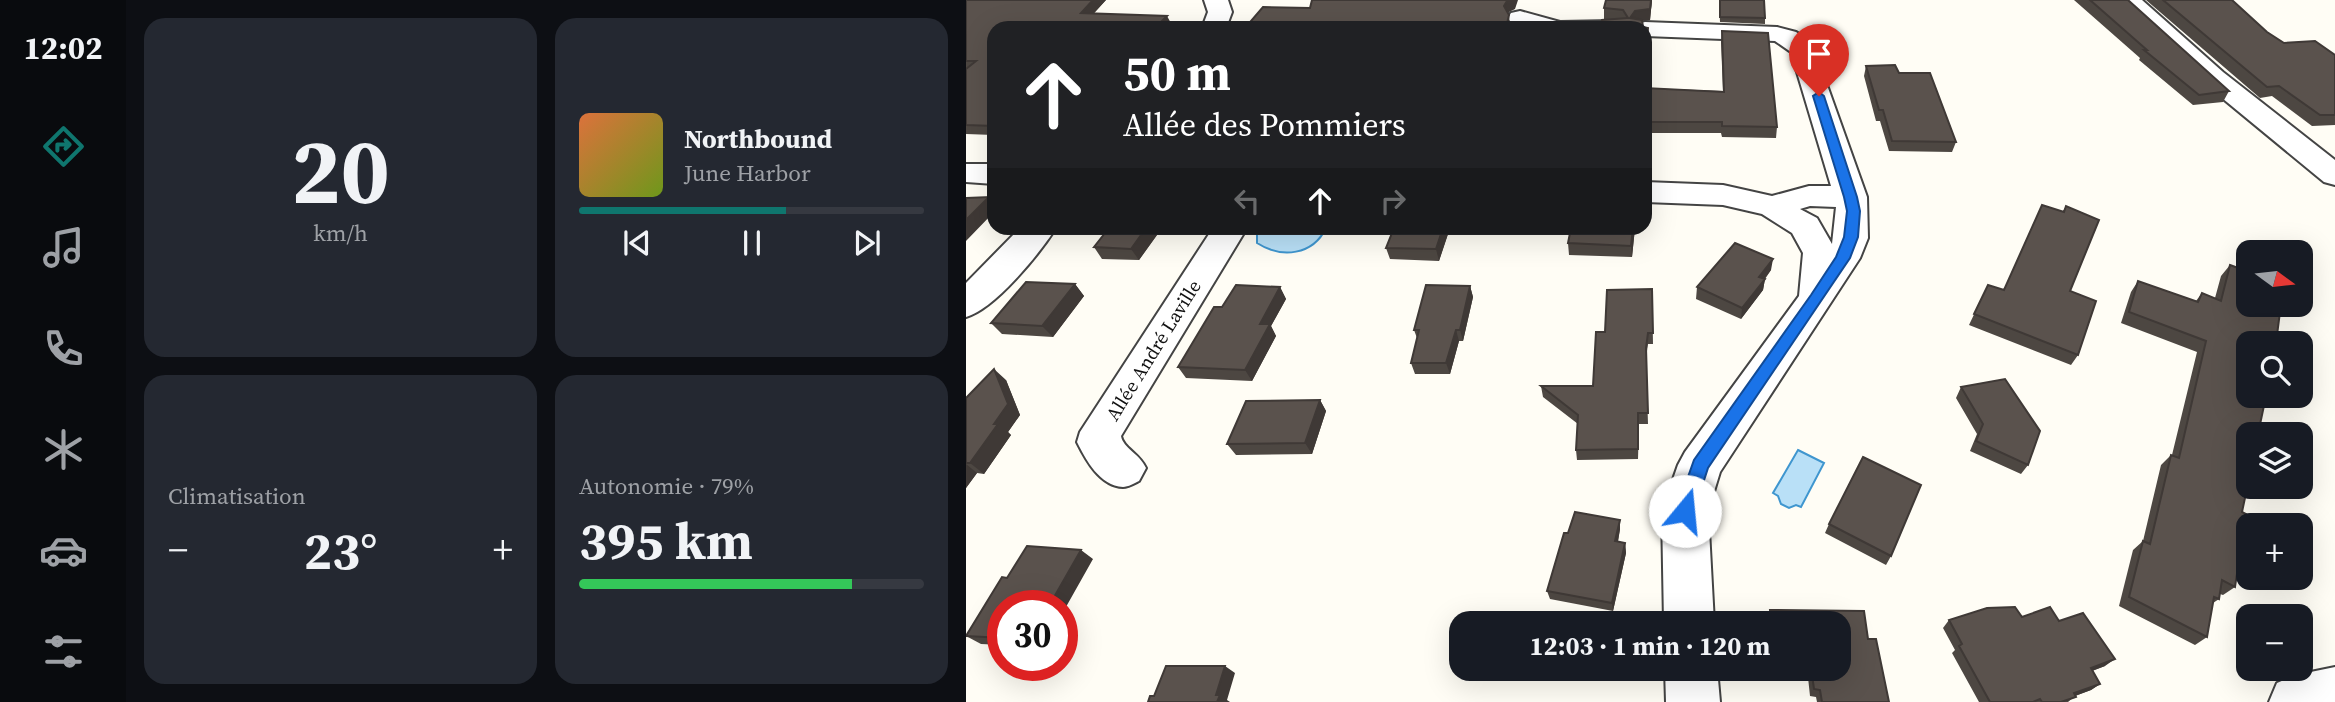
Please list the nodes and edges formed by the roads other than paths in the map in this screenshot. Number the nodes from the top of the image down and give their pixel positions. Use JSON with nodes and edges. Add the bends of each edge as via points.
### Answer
{"nodes":[{"id":1,"x":1216,"y":0,"type":"edge"},
{"id":2,"x":2128,"y":0,"type":"edge"},
{"id":3,"x":1520,"y":18,"type":"dead end"},
{"id":4,"x":1217,"y":21,"type":"edge"},
{"id":5,"x":1535,"y":21,"type":"edge"},
{"id":6,"x":1652,"y":29,"type":"edge"},
{"id":7,"x":966,"y":173,"type":"edge"},
{"id":8,"x":987,"y":174,"type":"edge"},
{"id":9,"x":2335,"y":175,"type":"edge"},
{"id":10,"x":1652,"y":192,"type":"edge"},
{"id":11,"x":1851,"y":197,"type":"junction"},
{"id":12,"x":1772,"y":206,"type":"junction"},
{"id":13,"x":1033,"y":235,"type":"edge"},
{"id":14,"x":1226,"y":235,"type":"edge"},
{"id":15,"x":1816,"y":298,"type":"junction"},
{"id":16,"x":966,"y":304,"type":"edge"},
{"id":17,"x":1124,"y":468,"type":"dead end"},
{"id":18,"x":1689,"y":611,"type":"edge"},
{"id":19,"x":1692,"y":681,"type":"edge"},
{"id":20,"x":2335,"y":694,"type":"edge"},
{"id":21,"x":1693,"y":702,"type":"edge"},
{"id":22,"x":2296,"y":702,"type":"edge"}],
"edges":[{"from":1,"to":4,"type":"street","via":[[1220,12]]},
{"from":2,"to":9,"type":"street","via":[[2214,78]]},
{"from":3,"to":5,"type":"street"},
{"from":6,"to":11,"type":"street","via":[[1777,34],[1798,43]]},
{"from":7,"to":8,"type":"street"},
{"from":10,"to":12,"type":"street","via":[[1723,195]]},
{"from":11,"to":12,"type":"street","via":[[1809,196]]},
{"from":11,"to":15,"type":"street","via":[[1851,237],[1843,258]]},
{"from":12,"to":15,"type":"street","via":[[1797,220],[1814,238],[1821,253]]},
{"from":13,"to":16,"type":"street"},
{"from":14,"to":17,"type":"street","name":"Allée André Laville","via":[[1101,432],[1098,442],[1102,451]]},
{"from":15,"to":18,"type":"street","via":[[1700,465],[1685,511]]},
{"from":19,"to":21,"type":"street"},
{"from":20,"to":22,"type":"street"}]}
